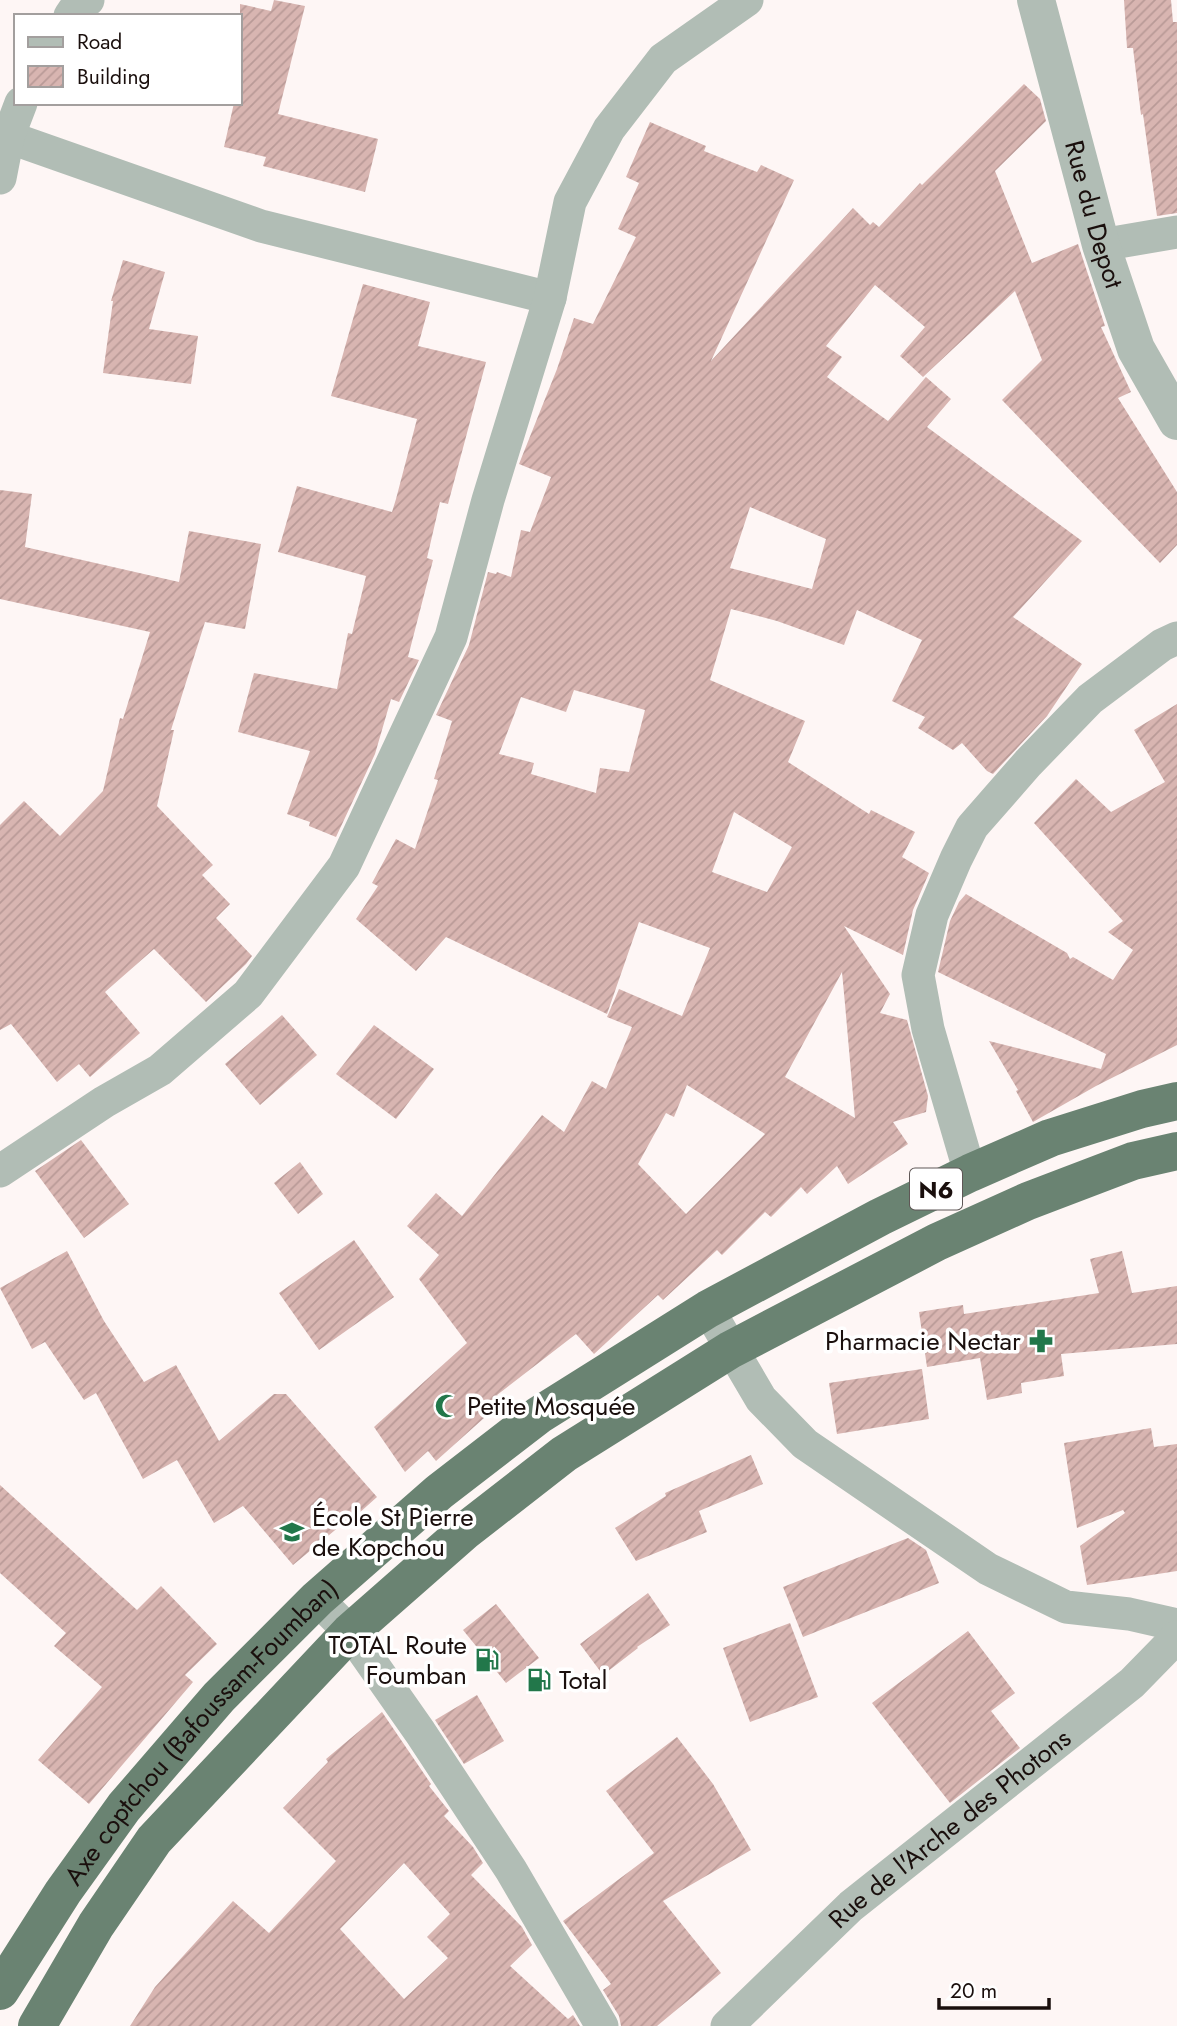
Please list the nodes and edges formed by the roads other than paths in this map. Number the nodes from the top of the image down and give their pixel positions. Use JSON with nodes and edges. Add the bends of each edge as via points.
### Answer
{"nodes":[{"id":1,"x":88,"y":0,"type":"edge"},
{"id":2,"x":747,"y":0,"type":"edge"},
{"id":3,"x":1036,"y":0,"type":"edge"},
{"id":4,"x":71,"y":14,"type":"edge"},
{"id":5,"x":20,"y":105,"type":"edge"},
{"id":6,"x":8,"y":137,"type":"junction"},
{"id":7,"x":0,"y":178,"type":"edge"},
{"id":8,"x":1177,"y":232,"type":"edge"},
{"id":9,"x":1101,"y":245,"type":"junction"},
{"id":10,"x":550,"y":298,"type":"junction"},
{"id":11,"x":1177,"y":421,"type":"edge"},
{"id":12,"x":1177,"y":638,"type":"edge"},
{"id":13,"x":1177,"y":1101,"type":"edge"},
{"id":14,"x":1177,"y":1151,"type":"edge"},
{"id":15,"x":0,"y":1171,"type":"edge"},
{"id":16,"x":970,"y":1173,"type":"junction"},
{"id":17,"x":708,"y":1309,"type":"junction"},
{"id":18,"x":730,"y":1350,"type":"junction"},
{"id":19,"x":317,"y":1599,"type":"junction"},
{"id":20,"x":1177,"y":1625,"type":"edge"},
{"id":21,"x":350,"y":1632,"type":"junction"},
{"id":22,"x":1177,"y":1637,"type":"edge"},
{"id":23,"x":1,"y":1988,"type":"edge"},
{"id":24,"x":43,"y":2017,"type":"edge"},
{"id":25,"x":602,"y":2026,"type":"edge"},
{"id":26,"x":727,"y":2026,"type":"edge"}],
"edges":[{"from":1,"to":4,"type":"street"},
{"from":2,"to":10,"type":"street","via":[[663,59],[610,129],[570,202]]},
{"from":3,"to":9,"type":"street","name":"Rue du Depot"},
{"from":5,"to":6,"type":"street"},
{"from":6,"to":7,"type":"street"},
{"from":6,"to":10,"type":"street","via":[[261,226]]},
{"from":8,"to":9,"type":"street"},
{"from":9,"to":11,"type":"street","name":"Rue du Depot","via":[[1136,349]]},
{"from":10,"to":15,"type":"street","via":[[451,637],[344,866],[248,994],[160,1070]]},
{"from":12,"to":16,"type":"street","via":[[1090,699],[1020,772],[972,827],[932,915],[918,975],[928,1029]]},
{"from":13,"to":16,"type":"highway","number":"N6","via":[[1050,1138]]},
{"from":14,"to":18,"type":"highway","number":"N6","via":[[1133,1161],[1028,1201],[937,1242]]},
{"from":16,"to":17,"type":"highway","number":"N6"},
{"from":17,"to":18,"type":"street"},
{"from":17,"to":19,"type":"highway","name":"Axe coptchou (Bafoussam-Foumban)","number":"N6","via":[[540,1415],[439,1492]]},
{"from":18,"to":20,"type":"street","via":[[761,1399],[804,1444],[988,1569],[1066,1607]]},
{"from":18,"to":21,"type":"highway","name":"Axe coptchou (Bafoussam-Foumban)","number":"N6","via":[[564,1454],[465,1531]]},
{"from":19,"to":21,"type":"street"},
{"from":19,"to":23,"type":"highway","name":"Axe coptchou (Bafoussam-Foumban)","number":"N6","via":[[219,1697],[124,1807]]},
{"from":21,"to":24,"type":"highway","name":"Axe coptchou (Bafoussam-Foumban)","number":"N6","via":[[154,1840],[96,1925]]},
{"from":21,"to":25,"type":"street","via":[[511,1870]]},
{"from":22,"to":26,"type":"street","name":"Rue de l'Arche des Photons","via":[[1132,1683],[851,1906]]},
{"from":23,"to":24,"type":"highway"}]}
